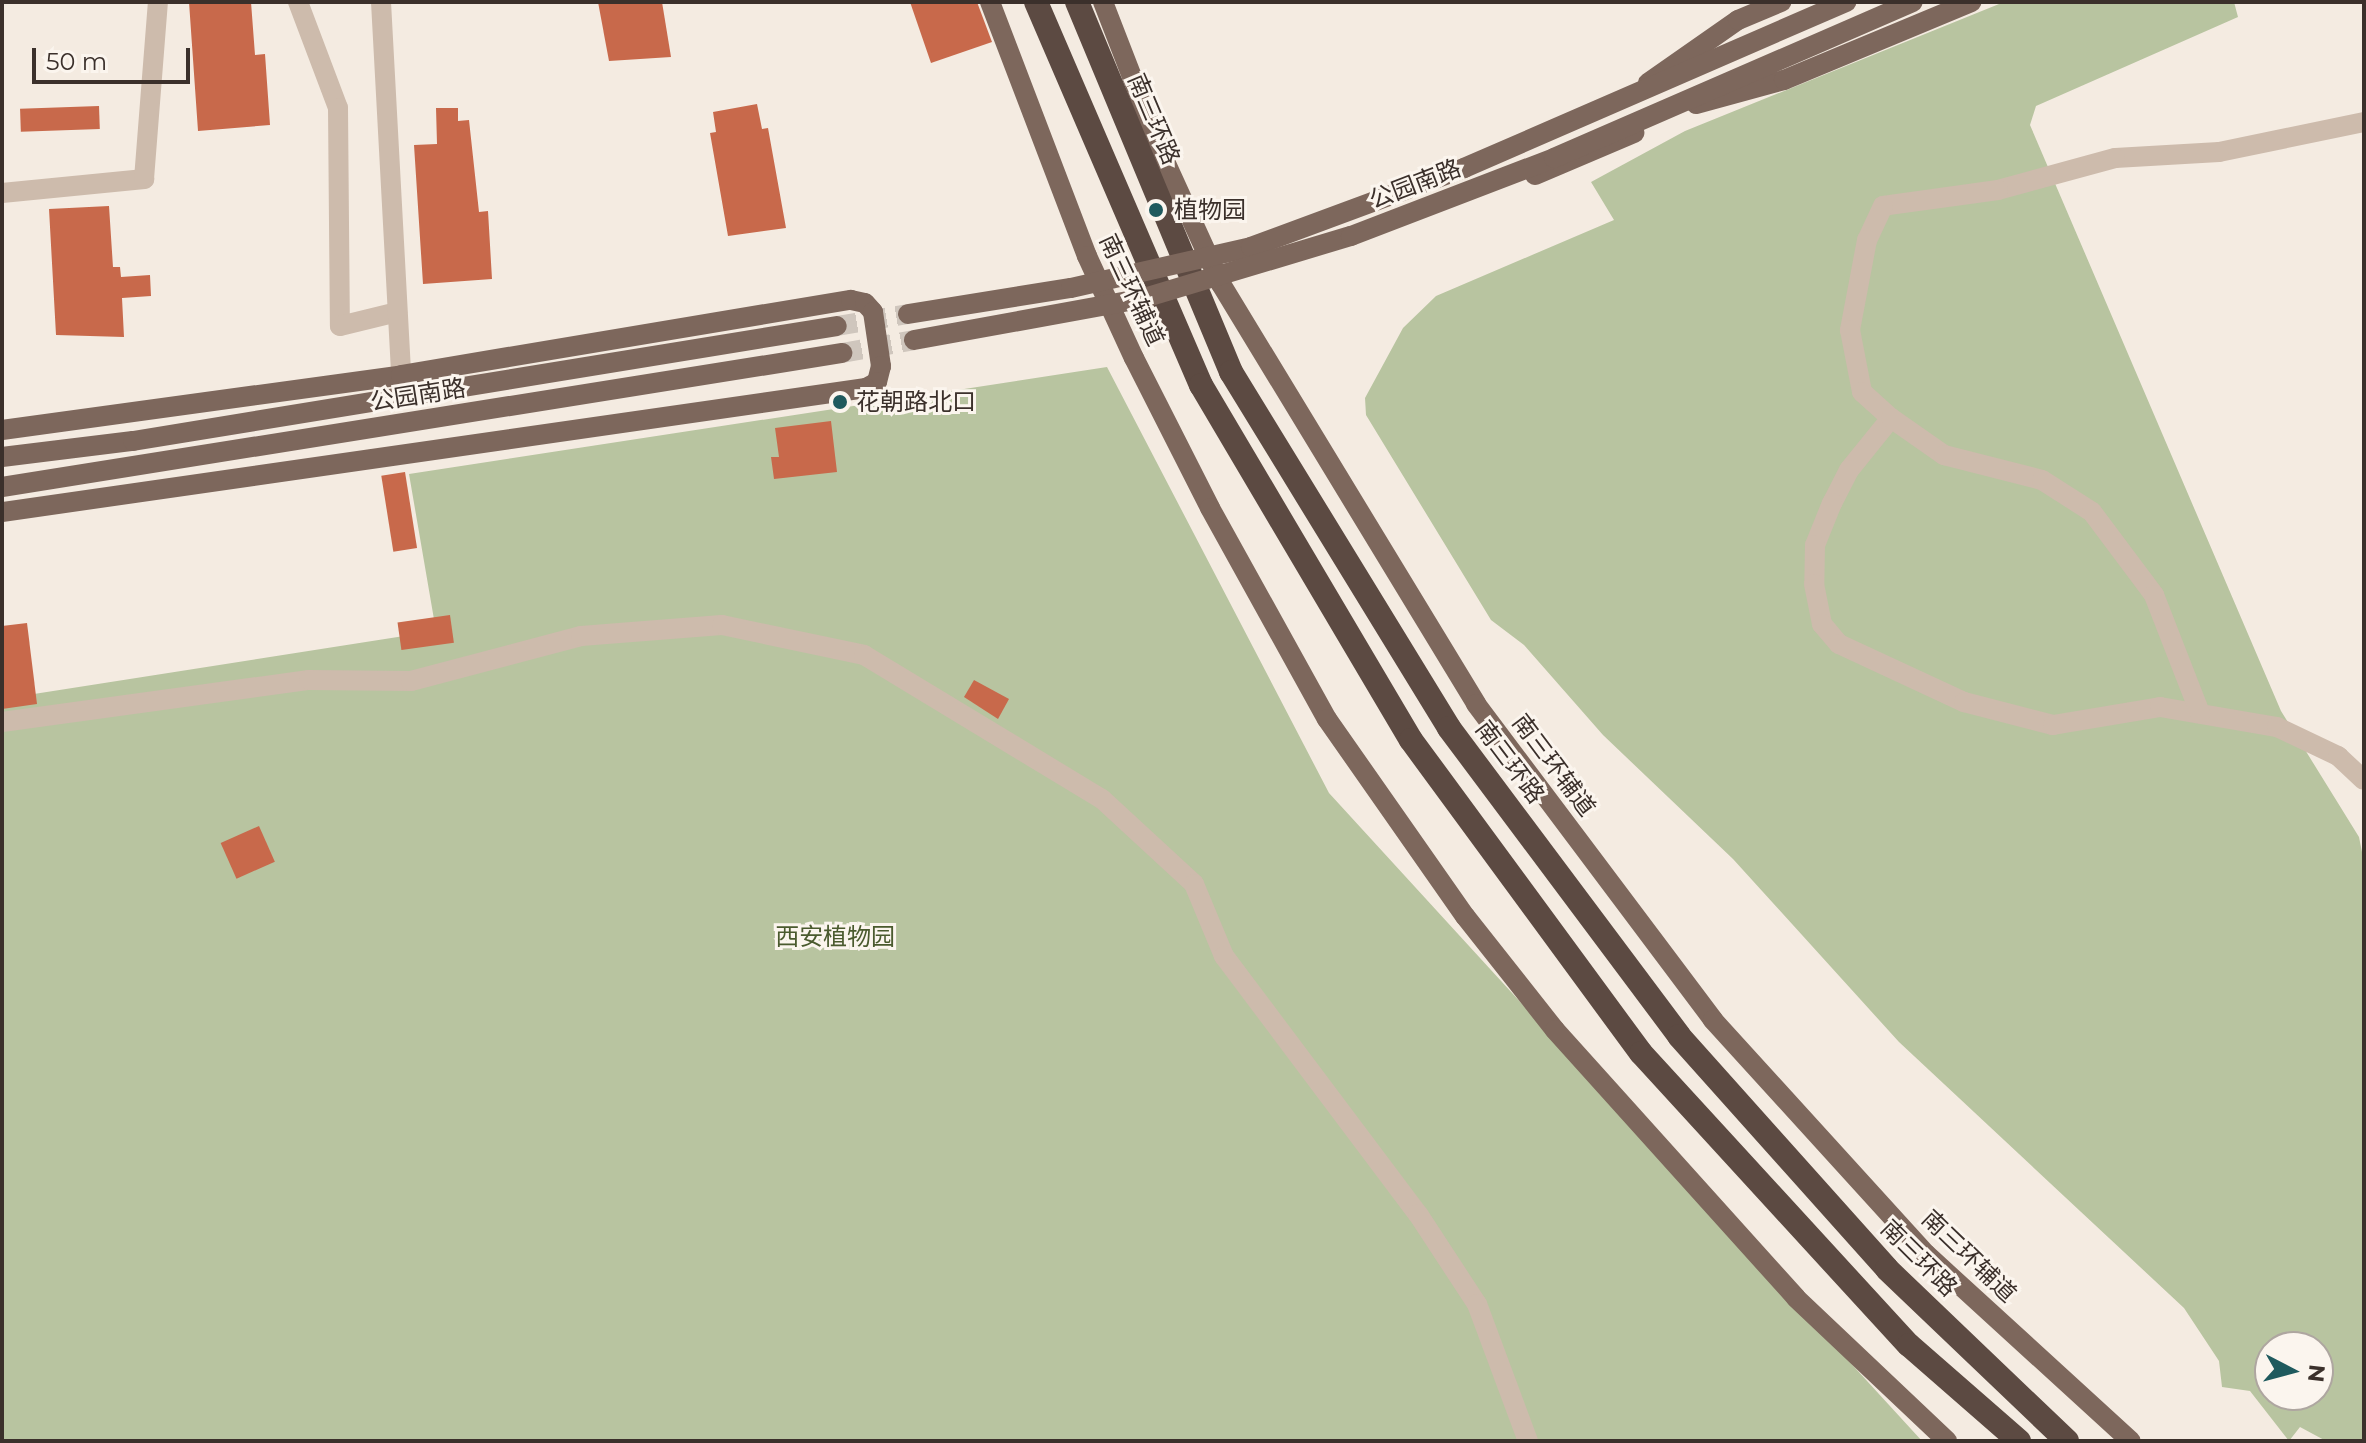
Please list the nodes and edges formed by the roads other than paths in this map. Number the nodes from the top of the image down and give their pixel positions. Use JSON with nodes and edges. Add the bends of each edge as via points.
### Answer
{"nodes":[{"id":1,"x":158,"y":2,"type":"edge"},
{"id":2,"x":298,"y":2,"type":"edge"},
{"id":3,"x":381,"y":2,"type":"edge"},
{"id":4,"x":990,"y":2,"type":"edge"},
{"id":5,"x":1036,"y":2,"type":"edge"},
{"id":6,"x":1077,"y":2,"type":"edge"},
{"id":7,"x":1103,"y":2,"type":"edge"},
{"id":8,"x":1781,"y":2,"type":"edge"},
{"id":9,"x":1846,"y":2,"type":"edge"},
{"id":10,"x":1912,"y":2,"type":"edge"},
{"id":11,"x":1971,"y":2,"type":"edge"},
{"id":12,"x":2364,"y":122,"type":"edge"},
{"id":13,"x":2,"y":193,"type":"edge"},
{"id":14,"x":1210,"y":262,"type":"junction"},
{"id":15,"x":1221,"y":284,"type":"junction"},
{"id":16,"x":397,"y":312,"type":"junction"},
{"id":17,"x":908,"y":314,"type":"tunnel mouth"},
{"id":18,"x":837,"y":326,"type":"tunnel mouth"},
{"id":19,"x":914,"y":340,"type":"tunnel mouth"},
{"id":20,"x":842,"y":353,"type":"tunnel mouth"},
{"id":21,"x":401,"y":375,"type":"junction"},
{"id":22,"x":1891,"y":418,"type":"junction"},
{"id":23,"x":2,"y":430,"type":"edge"},
{"id":24,"x":2,"y":457,"type":"edge"},
{"id":25,"x":2,"y":487,"type":"edge"},
{"id":26,"x":2,"y":512,"type":"edge"},
{"id":27,"x":2200,"y":713,"type":"junction"},
{"id":28,"x":2,"y":722,"type":"edge"},
{"id":29,"x":2364,"y":780,"type":"edge"},
{"id":30,"x":1528,"y":1441,"type":"edge"},
{"id":31,"x":1947,"y":1441,"type":"edge"},
{"id":32,"x":2019,"y":1441,"type":"edge"},
{"id":33,"x":2067,"y":1441,"type":"edge"},
{"id":34,"x":2131,"y":1441,"type":"edge"}],
"edges":[{"from":1,"to":13,"type":"street","via":[[144,179]]},
{"from":2,"to":16,"type":"street","via":[[338,108],[340,326]]},
{"from":3,"to":16,"type":"street"},
{"from":4,"to":31,"type":"main road","name":"南三环辅道","via":[[1087,256],[1128,345],[1210,508],[1327,719],[1465,916],[1555,1030],[1796,1298]]},
{"from":5,"to":32,"type":"highway","via":[[1201,385],[1411,740],[1641,1053],[1909,1345]]},
{"from":6,"to":33,"type":"highway","name":"南三环路","via":[[1231,372],[1449,728],[1679,1036],[1887,1269]]},
{"from":7,"to":14,"type":"main road","name":"南三环辅道"},
{"from":8,"to":14,"type":"main road","via":[[1738,20],[1643,87]]},
{"from":9,"to":17,"type":"main road","name":"公园南路","bridge":true,"via":[[1464,168],[1251,247],[1142,274]]},
{"from":10,"to":19,"type":"main road","name":"公园南路","bridge":true,"via":[[1554,158],[1351,236],[1144,298]]},
{"from":11,"to":15,"type":"main road","via":[[1784,80],[1700,102],[1574,162]]},
{"from":12,"to":22,"type":"street","via":[[2219,152],[2115,158],[1998,190],[1883,206],[1867,240],[1850,330],[1862,392]]},
{"from":14,"to":15,"type":"main road","name":"南三环辅道"},
{"from":15,"to":34,"type":"main road","name":"南三环辅道","via":[[1476,704],[1713,1020],[1926,1254]]},
{"from":16,"to":21,"type":"street"},
{"from":18,"to":24,"type":"main road","name":"公园南路","via":[[133,441]]},
{"from":20,"to":25,"type":"main road","name":"公园南路"},
{"from":21,"to":23,"type":"main road"},
{"from":21,"to":26,"type":"main road","via":[[851,300],[865,303],[873,312],[881,372],[866,388]]},
{"from":22,"to":27,"type":"street","via":[[1944,455],[2042,480],[2069,492],[2092,512],[2154,595]]},
{"from":22,"to":27,"type":"street","via":[[1849,470],[1815,545],[1814,584],[1822,624],[1839,644],[1964,702],[2053,725],[2160,707]]},
{"from":27,"to":29,"type":"street","via":[[2277,727],[2338,756]]},
{"from":28,"to":30,"type":"street","via":[[309,680],[411,681],[596,635],[722,625],[864,655],[1102,799],[1194,884],[1224,956],[1418,1214],[1477,1304]]}]}
